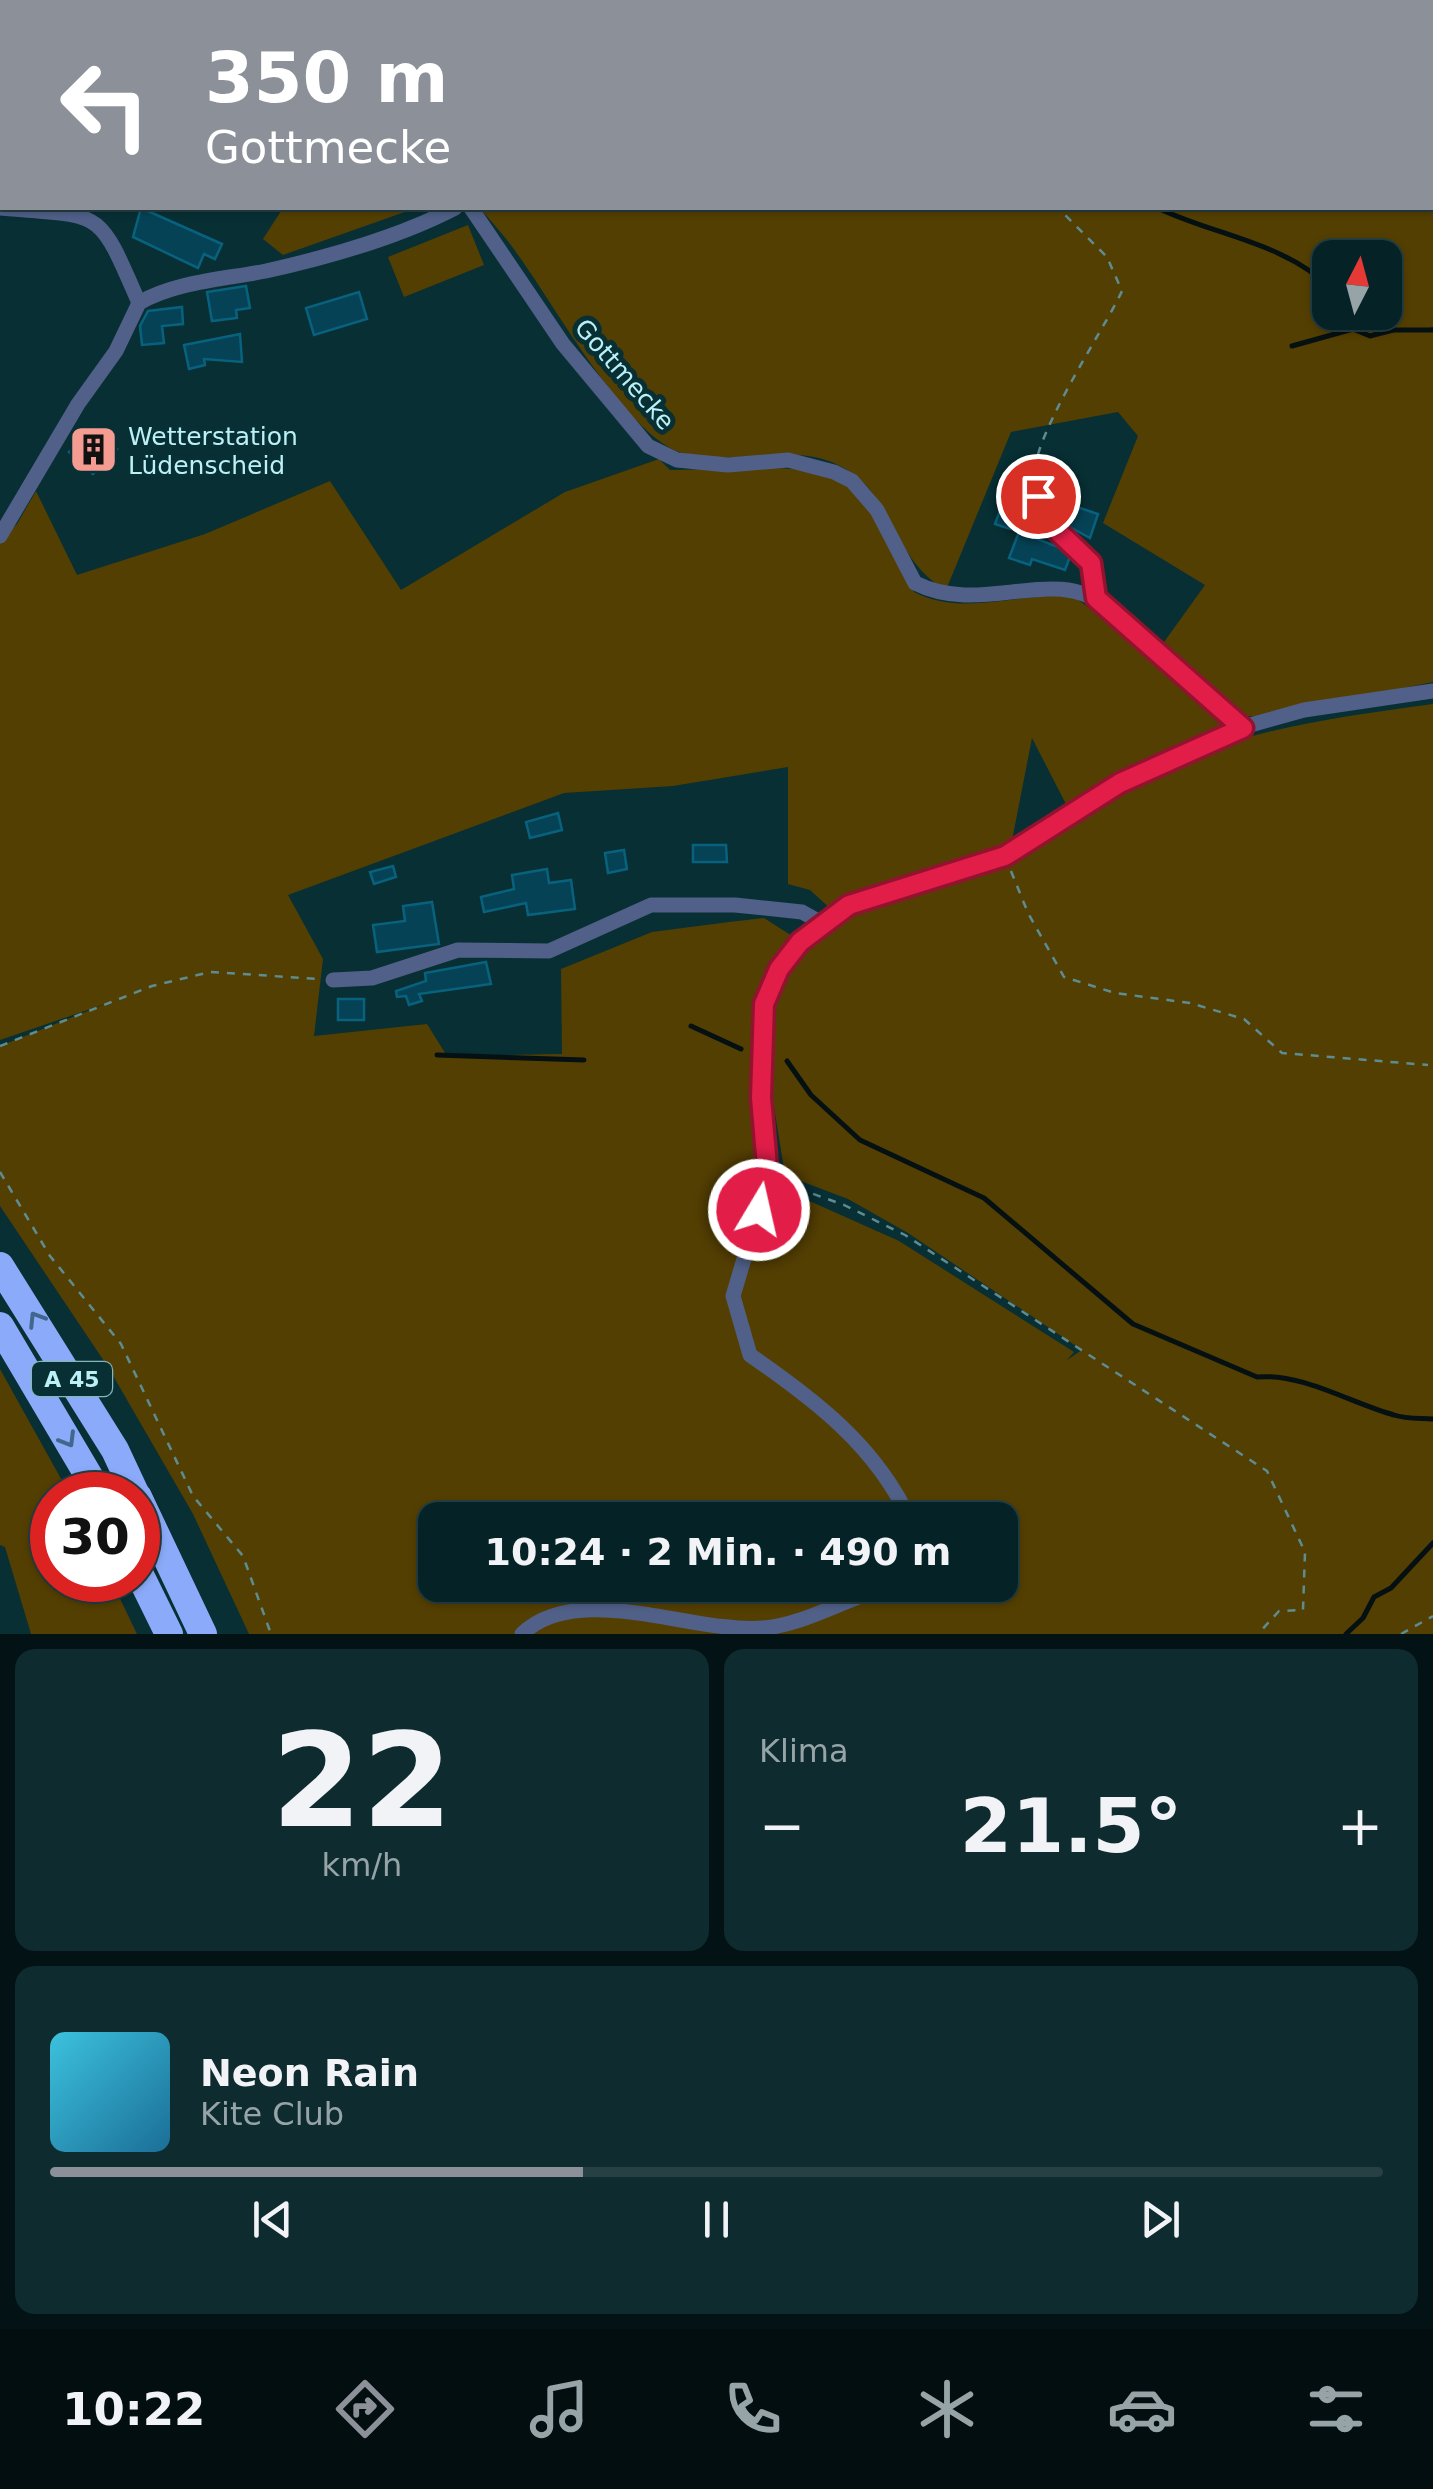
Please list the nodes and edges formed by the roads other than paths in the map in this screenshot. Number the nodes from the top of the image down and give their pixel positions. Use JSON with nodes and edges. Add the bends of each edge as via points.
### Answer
{"nodes":[{"id":1,"x":16,"y":210,"type":"edge"},
{"id":2,"x":451,"y":210,"type":"edge"},
{"id":3,"x":472,"y":210,"type":"edge"},
{"id":4,"x":139,"y":303,"type":"junction"},
{"id":5,"x":1038,"y":496,"type":"road end"},
{"id":6,"x":0,"y":536,"type":"edge"},
{"id":7,"x":1096,"y":598,"type":"junction"},
{"id":8,"x":1433,"y":691,"type":"edge"},
{"id":9,"x":1243,"y":728,"type":"junction"},
{"id":10,"x":820,"y":922,"type":"junction"},
{"id":11,"x":332,"y":980,"type":"road end"},
{"id":12,"x":0,"y":1266,"type":"edge"},
{"id":13,"x":0,"y":1326,"type":"edge"},
{"id":14,"x":86,"y":1472,"type":"edge"},
{"id":15,"x":126,"y":1472,"type":"edge"},
{"id":16,"x":900,"y":1502,"type":"edge"},
{"id":17,"x":160,"y":1543,"type":"edge"},
{"id":18,"x":153,"y":1602,"type":"edge"},
{"id":19,"x":842,"y":1602,"type":"edge"},
{"id":20,"x":169,"y":1634,"type":"edge"},
{"id":21,"x":204,"y":1634,"type":"edge"},
{"id":22,"x":522,"y":1634,"type":"edge"}],
"edges":[{"from":1,"to":4,"type":"street","via":[[94,220],[109,234]]},
{"from":2,"to":4,"type":"street","via":[[298,264]]},
{"from":3,"to":7,"type":"street","name":"Gottmecke","via":[[563,344],[648,446],[677,460],[788,460],[834,472],[877,510],[916,583],[929,590],[966,599],[1042,588]]},
{"from":4,"to":6,"type":"street"},
{"from":5,"to":7,"type":"lane","via":[[1048,522],[1091,563]]},
{"from":7,"to":9,"type":"street"},
{"from":8,"to":9,"type":"street","via":[[1304,710]]},
{"from":9,"to":10,"type":"street","via":[[1120,783],[1005,856],[849,905]]},
{"from":10,"to":11,"type":"street","via":[[802,912],[735,904],[651,905],[549,951],[458,950],[372,978]]},
{"from":10,"to":16,"type":"street","via":[[779,969],[764,1004],[761,1098],[768,1178],[733,1296],[750,1355],[820,1402],[880,1468]]},
{"from":15,"to":12,"type":"highway","number":"A 45","one_way":true},
{"from":13,"to":14,"type":"highway","number":"A 45","one_way":true},
{"from":17,"to":21,"type":"highway","number":"A 45"},
{"from":18,"to":20,"type":"highway"},
{"from":19,"to":22,"type":"street","via":[[765,1628],[701,1626],[592,1607],[532,1624]]}]}
